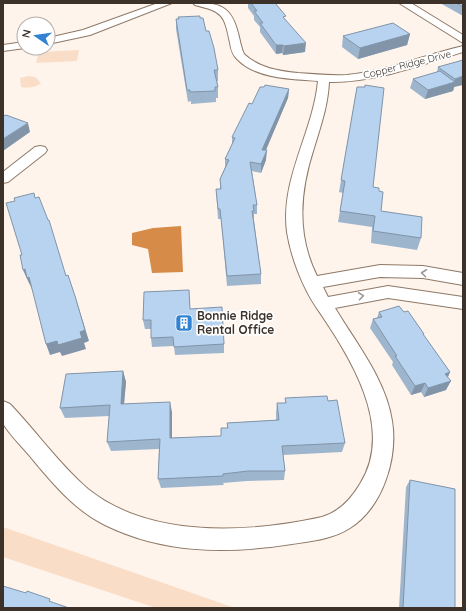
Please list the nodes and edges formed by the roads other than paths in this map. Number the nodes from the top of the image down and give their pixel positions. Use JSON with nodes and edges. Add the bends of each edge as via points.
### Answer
{"nodes":[{"id":1,"x":167,"y":3,"type":"edge"},
{"id":2,"x":198,"y":3,"type":"edge"},
{"id":3,"x":404,"y":3,"type":"edge"},
{"id":4,"x":56,"y":39,"type":"edge"},
{"id":5,"x":463,"y":40,"type":"edge"},
{"id":6,"x":16,"y":46,"type":"edge"},
{"id":7,"x":3,"y":48,"type":"edge"},
{"id":8,"x":463,"y":50,"type":"edge"},
{"id":9,"x":324,"y":78,"type":"junction"},
{"id":10,"x":40,"y":150,"type":"dead end"},
{"id":11,"x":3,"y":179,"type":"edge"},
{"id":12,"x":463,"y":279,"type":"edge"},
{"id":13,"x":312,"y":283,"type":"junction"},
{"id":14,"x":463,"y":303,"type":"edge"},
{"id":15,"x":323,"y":304,"type":"junction"},
{"id":16,"x":3,"y":410,"type":"edge"}],
"edges":[{"from":1,"to":4,"type":"street","via":[[108,26]]},
{"from":2,"to":9,"type":"street","name":"Copper Ridge Drive","via":[[222,9],[230,19],[237,51],[242,59],[251,65],[280,74]]},
{"from":3,"to":5,"type":"street"},
{"from":6,"to":7,"type":"street"},
{"from":8,"to":9,"type":"street","name":"Copper Ridge Drive","via":[[368,75]]},
{"from":9,"to":13,"type":"street","via":[[321,105],[298,174],[294,200],[297,245]]},
{"from":10,"to":11,"type":"street"},
{"from":12,"to":13,"type":"street","one_way":true,"via":[[422,272],[380,271]]},
{"from":13,"to":15,"type":"street"},
{"from":15,"to":14,"type":"street","one_way":true,"via":[[388,292]]},
{"from":15,"to":16,"type":"street","via":[[374,392],[382,417],[384,447],[378,475],[362,501],[343,520],[316,530],[250,539],[202,540],[155,533],[111,517],[79,495]]}]}
